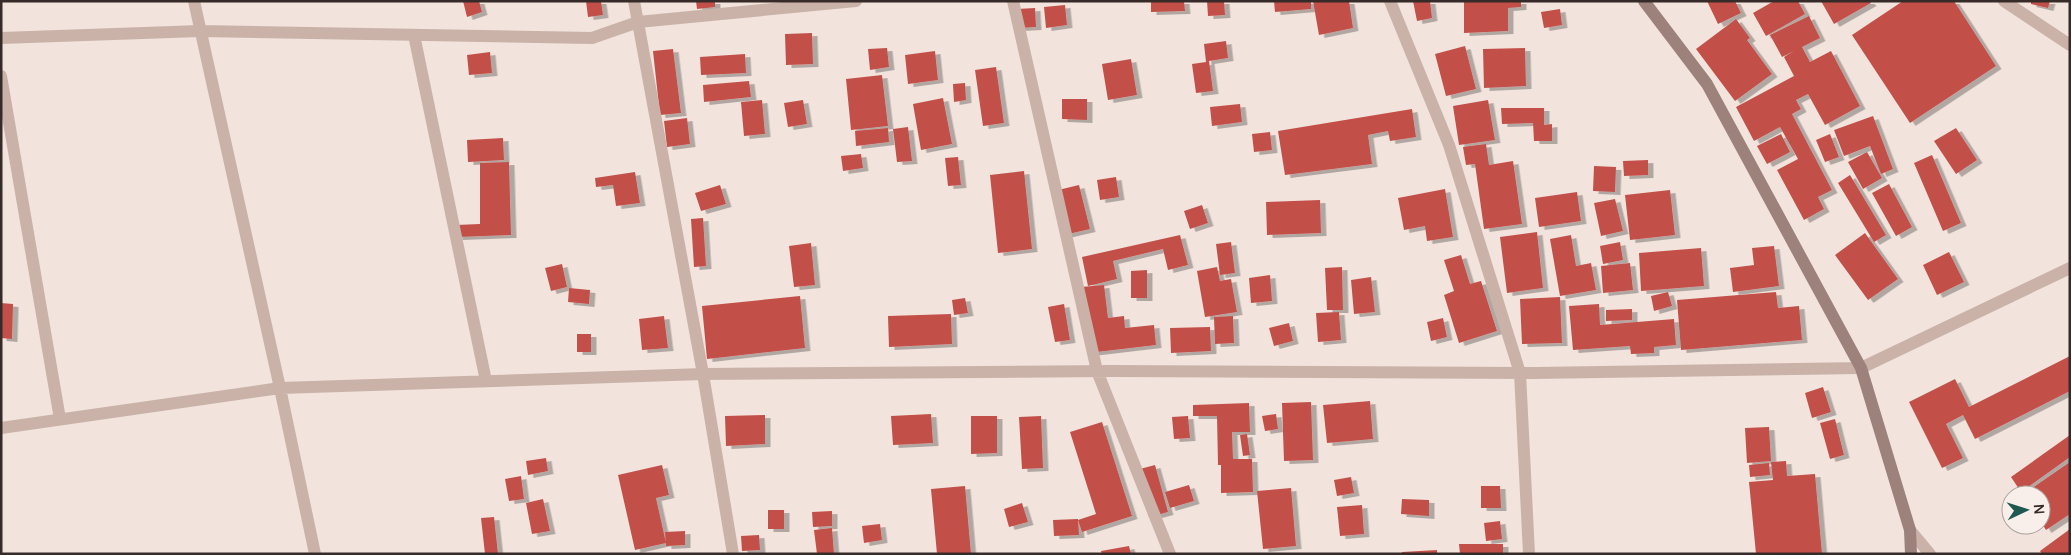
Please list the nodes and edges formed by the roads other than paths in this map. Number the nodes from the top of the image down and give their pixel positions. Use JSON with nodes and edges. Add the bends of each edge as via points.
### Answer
{"nodes":[{"id":1,"x":194,"y":1,"type":"edge"},
{"id":2,"x":634,"y":1,"type":"edge"},
{"id":3,"x":856,"y":1,"type":"edge"},
{"id":4,"x":1013,"y":1,"type":"edge"},
{"id":5,"x":1390,"y":1,"type":"edge"},
{"id":6,"x":1644,"y":1,"type":"edge"},
{"id":7,"x":2004,"y":1,"type":"edge"},
{"id":8,"x":638,"y":22,"type":"junction"},
{"id":9,"x":200,"y":31,"type":"junction"},
{"id":10,"x":414,"y":35,"type":"junction"},
{"id":11,"x":1,"y":38,"type":"edge"},
{"id":12,"x":2070,"y":45,"type":"edge"},
{"id":13,"x":1,"y":76,"type":"edge"},
{"id":14,"x":2070,"y":268,"type":"edge"},
{"id":15,"x":1862,"y":368,"type":"junction"},
{"id":16,"x":1097,"y":371,"type":"junction"},
{"id":17,"x":1520,"y":373,"type":"junction"},
{"id":18,"x":703,"y":374,"type":"junction"},
{"id":19,"x":486,"y":381,"type":"junction"},
{"id":20,"x":280,"y":388,"type":"junction"},
{"id":21,"x":60,"y":419,"type":"junction"},
{"id":22,"x":1,"y":428,"type":"edge"},
{"id":23,"x":1910,"y":530,"type":"junction"},
{"id":24,"x":315,"y":554,"type":"edge"},
{"id":25,"x":733,"y":554,"type":"edge"},
{"id":26,"x":1170,"y":554,"type":"edge"},
{"id":27,"x":1529,"y":554,"type":"edge"},
{"id":28,"x":1911,"y":554,"type":"edge"},
{"id":29,"x":1930,"y":554,"type":"edge"}],
"edges":[{"from":1,"to":9,"type":"street"},
{"from":2,"to":8,"type":"street"},
{"from":3,"to":8,"type":"street"},
{"from":4,"to":16,"type":"street"},
{"from":5,"to":17,"type":"street","via":[[1449,144]]},
{"from":6,"to":15,"type":"street","via":[[1707,84]]},
{"from":7,"to":12,"type":"street"},
{"from":8,"to":10,"type":"street","via":[[592,38]]},
{"from":8,"to":18,"type":"street"},
{"from":9,"to":10,"type":"street"},
{"from":9,"to":11,"type":"street"},
{"from":9,"to":20,"type":"street"},
{"from":10,"to":19,"type":"street"},
{"from":13,"to":21,"type":"street"},
{"from":14,"to":15,"type":"street"},
{"from":15,"to":17,"type":"street"},
{"from":15,"to":23,"type":"street"},
{"from":16,"to":17,"type":"street"},
{"from":16,"to":18,"type":"street"},
{"from":16,"to":26,"type":"street"},
{"from":17,"to":27,"type":"street"},
{"from":18,"to":19,"type":"street"},
{"from":18,"to":25,"type":"street"},
{"from":19,"to":20,"type":"street"},
{"from":20,"to":21,"type":"street"},
{"from":20,"to":24,"type":"street"},
{"from":21,"to":22,"type":"street"},
{"from":23,"to":28,"type":"street"},
{"from":23,"to":29,"type":"street"}]}
